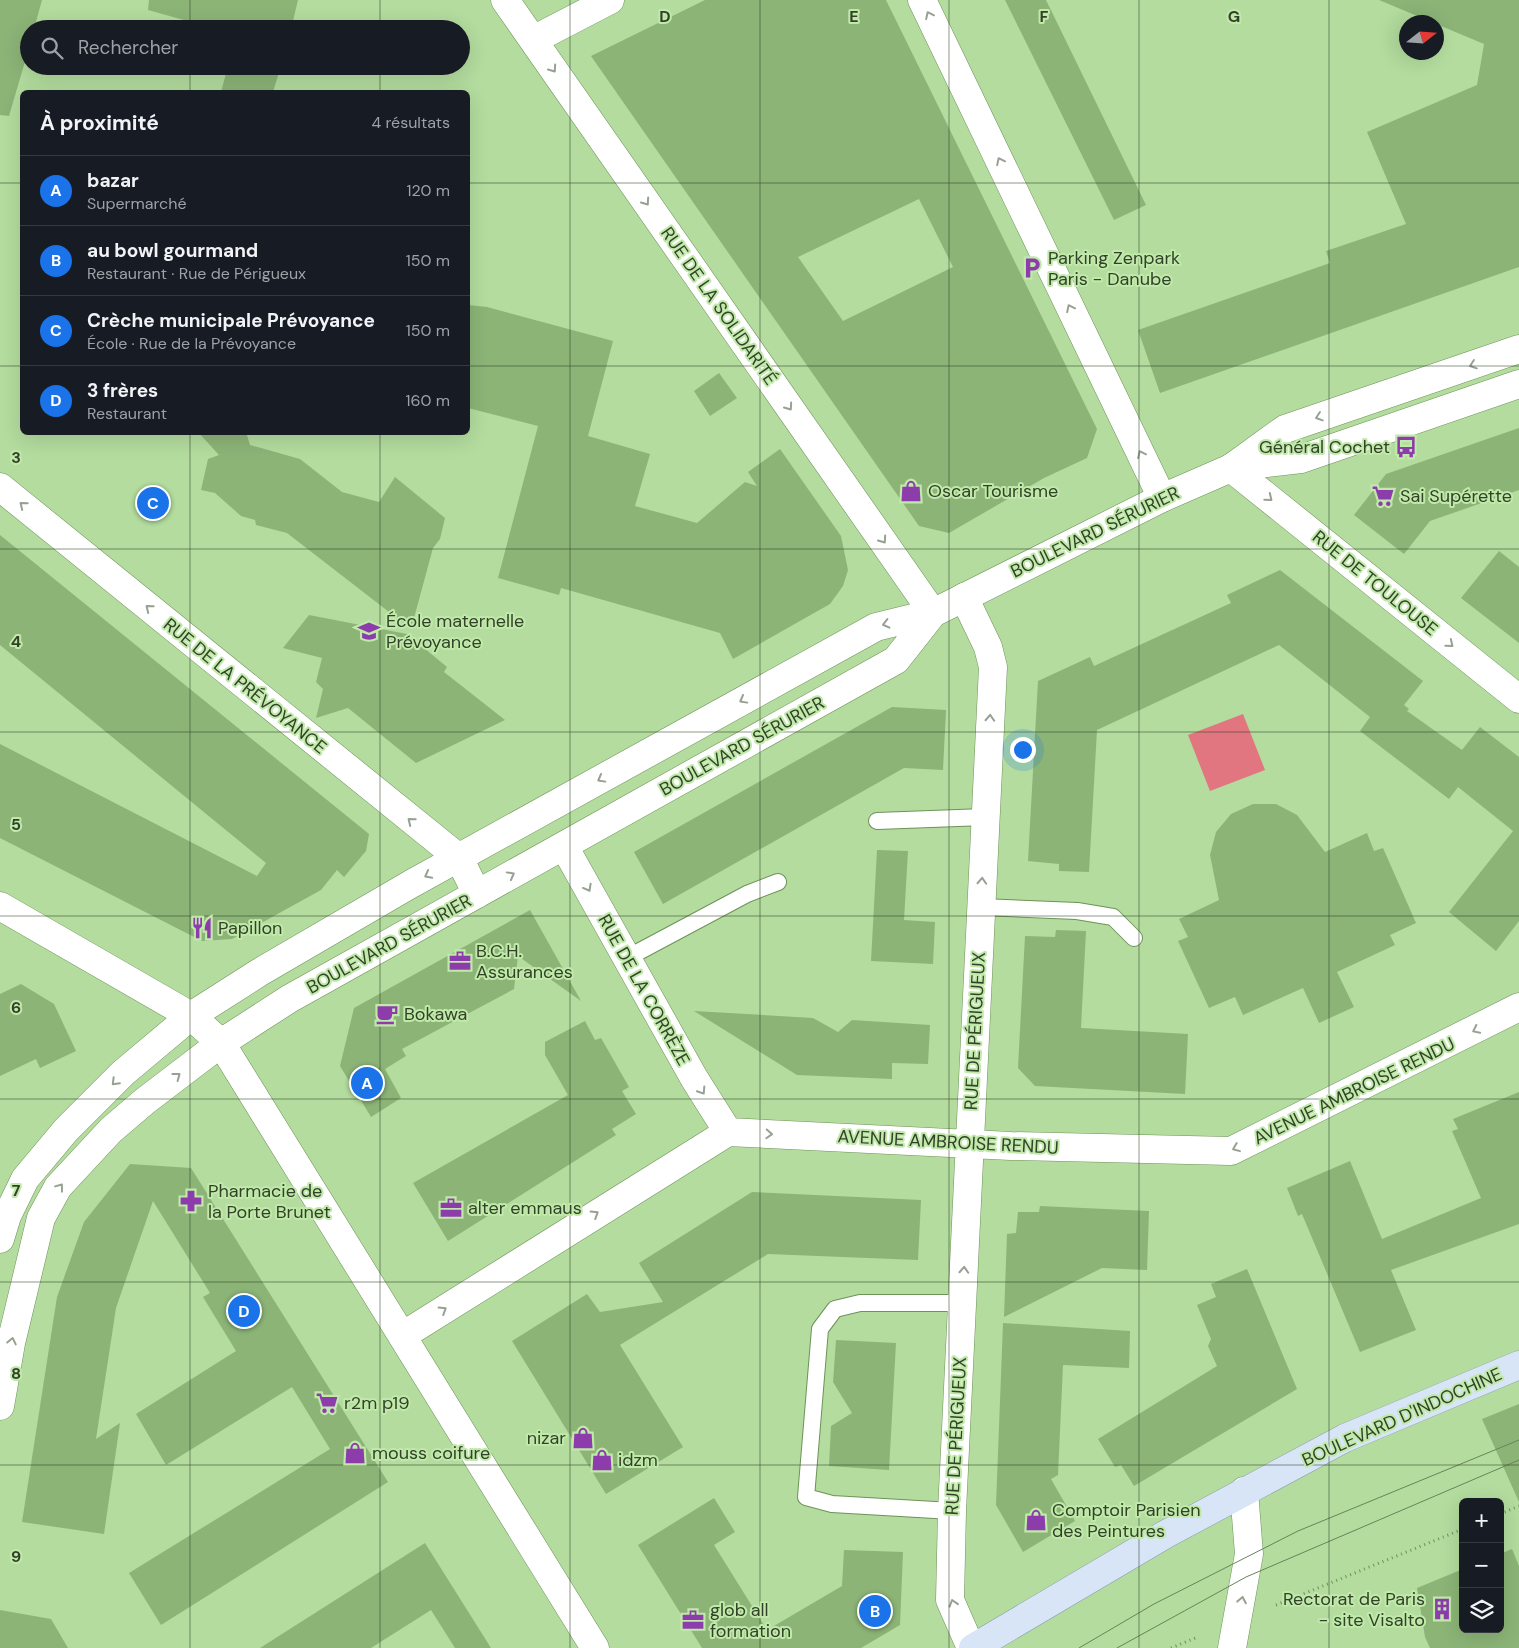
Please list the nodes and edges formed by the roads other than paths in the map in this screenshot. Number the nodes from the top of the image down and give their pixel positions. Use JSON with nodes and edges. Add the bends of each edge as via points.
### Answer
{"nodes":[{"id":1,"x":505,"y":0,"type":"edge"},
{"id":2,"x":610,"y":0,"type":"edge"},
{"id":3,"x":922,"y":0,"type":"edge"},
{"id":4,"x":533,"y":40,"type":"junction"},
{"id":5,"x":1519,"y":349,"type":"edge"},
{"id":6,"x":1519,"y":384,"type":"edge"},
{"id":7,"x":1231,"y":468,"type":"junction"},
{"id":8,"x":0,"y":487,"type":"edge"},
{"id":9,"x":1162,"y":498,"type":"junction"},
{"id":10,"x":964,"y":597,"type":"junction"},
{"id":11,"x":933,"y":613,"type":"junction"},
{"id":12,"x":1519,"y":699,"type":"edge"},
{"id":13,"x":985,"y":817,"type":"junction"},
{"id":14,"x":877,"y":821,"type":"dead end"},
{"id":15,"x":564,"y":846,"type":"junction"},
{"id":16,"x":459,"y":858,"type":"junction"},
{"id":17,"x":778,"y":882,"type":"dead end"},
{"id":18,"x":477,"y":894,"type":"junction"},
{"id":19,"x":0,"y":906,"type":"edge"},
{"id":20,"x":981,"y":908,"type":"junction"},
{"id":21,"x":1134,"y":938,"type":"dead end"},
{"id":22,"x":627,"y":958,"type":"junction"},
{"id":23,"x":1519,"y":1007,"type":"edge"},
{"id":24,"x":191,"y":1016,"type":"junction"},
{"id":25,"x":221,"y":1044,"type":"junction"},
{"id":26,"x":728,"y":1132,"type":"junction"},
{"id":27,"x":970,"y":1143,"type":"junction"},
{"id":28,"x":0,"y":1239,"type":"edge"},
{"id":29,"x":962,"y":1303,"type":"junction"},
{"id":30,"x":402,"y":1336,"type":"junction"},
{"id":31,"x":1519,"y":1365,"type":"edge"},
{"id":32,"x":0,"y":1406,"type":"edge"},
{"id":33,"x":1244,"y":1491,"type":"junction"},
{"id":34,"x":952,"y":1511,"type":"junction"},
{"id":35,"x":595,"y":1648,"type":"edge"},
{"id":36,"x":972,"y":1648,"type":"edge"},
{"id":37,"x":1232,"y":1648,"type":"edge"}],
"edges":[{"from":1,"to":4,"type":"street","name":"RUE DE LA SOLIDARITÉ"},
{"from":2,"to":4,"type":"street"},
{"from":9,"to":3,"type":"street","one_way":true},
{"from":4,"to":11,"type":"street","name":"RUE DE LA SOLIDARITÉ","one_way":true},
{"from":5,"to":7,"type":"street","name":"BOULEVARD SÉRURIER","one_way":true,"via":[[1285,429]]},
{"from":6,"to":7,"type":"street","name":"BOULEVARD SÉRURIER","via":[[1301,459]]},
{"from":7,"to":9,"type":"street","name":"BOULEVARD SÉRURIER"},
{"from":7,"to":12,"type":"street","name":"RUE DE TOULOUSE","one_way":true},
{"from":16,"to":8,"type":"street","name":"RUE DE LA PRÉVOYANCE","one_way":true},
{"from":9,"to":10,"type":"street","name":"BOULEVARD SÉRURIER"},
{"from":10,"to":11,"type":"street","name":"BOULEVARD SÉRURIER"},
{"from":13,"to":10,"type":"street","name":"RUE DE PÉRIGUEUX","one_way":true,"via":[[993,667],[988,647]]},
{"from":11,"to":15,"type":"street","name":"BOULEVARD SÉRURIER","via":[[896,660]]},
{"from":11,"to":16,"type":"street","name":"BOULEVARD SÉRURIER","one_way":true,"via":[[876,627]]},
{"from":13,"to":14,"type":"lane"},
{"from":20,"to":13,"type":"street","name":"RUE DE PÉRIGUEUX","one_way":true},
{"from":18,"to":15,"type":"street","name":"BOULEVARD SÉRURIER","one_way":true},
{"from":15,"to":22,"type":"street","name":"RUE DE LA CORRÈZE","one_way":true},
{"from":16,"to":18,"type":"street","name":"RUE DE LA PRÉVOYANCE"},
{"from":16,"to":24,"type":"street","name":"BOULEVARD SÉRURIER","one_way":true,"via":[[260,972]]},
{"from":17,"to":22,"type":"lane","via":[[747,894]]},
{"from":18,"to":25,"type":"street","name":"BOULEVARD SÉRURIER","via":[[289,999]]},
{"from":19,"to":24,"type":"street"},
{"from":20,"to":21,"type":"lane","via":[[1077,911],[1114,918]]},
{"from":20,"to":27,"type":"street","name":"RUE DE PÉRIGUEUX"},
{"from":22,"to":26,"type":"street","name":"RUE DE LA CORRÈZE","one_way":true},
{"from":23,"to":27,"type":"street","name":"AVENUE AMBROISE RENDU","one_way":true,"via":[[1231,1151]]},
{"from":24,"to":25,"type":"street"},
{"from":24,"to":28,"type":"street","name":"BOULEVARD SÉRURIER","one_way":true,"via":[[123,1074],[66,1130],[25,1179]]},
{"from":25,"to":30,"type":"street"},
{"from":32,"to":25,"type":"street","name":"BOULEVARD SÉRURIER","one_way":true,"via":[[11,1343],[41,1218],[58,1187],[111,1130]]},
{"from":26,"to":27,"type":"street","name":"AVENUE AMBROISE RENDU","one_way":true},
{"from":30,"to":26,"type":"street","one_way":true},
{"from":29,"to":27,"type":"street","name":"RUE DE PÉRIGUEUX","one_way":true},
{"from":29,"to":34,"type":"street","name":"RUE DE PÉRIGUEUX"},
{"from":29,"to":34,"type":"lane","via":[[860,1303],[835,1309],[820,1329],[806,1497],[832,1504]]},
{"from":30,"to":35,"type":"street"},
{"from":31,"to":33,"type":"main road","name":"BOULEVARD D'INDOCHINE","via":[[1345,1438]]},
{"from":33,"to":36,"type":"main road","name":"BOULEVARD D'INDOCHINE"},
{"from":37,"to":33,"type":"street","one_way":true,"via":[[1249,1554]]},
{"from":36,"to":34,"type":"street","name":"RUE DE PÉRIGUEUX","one_way":true,"via":[[950,1600]]}]}
